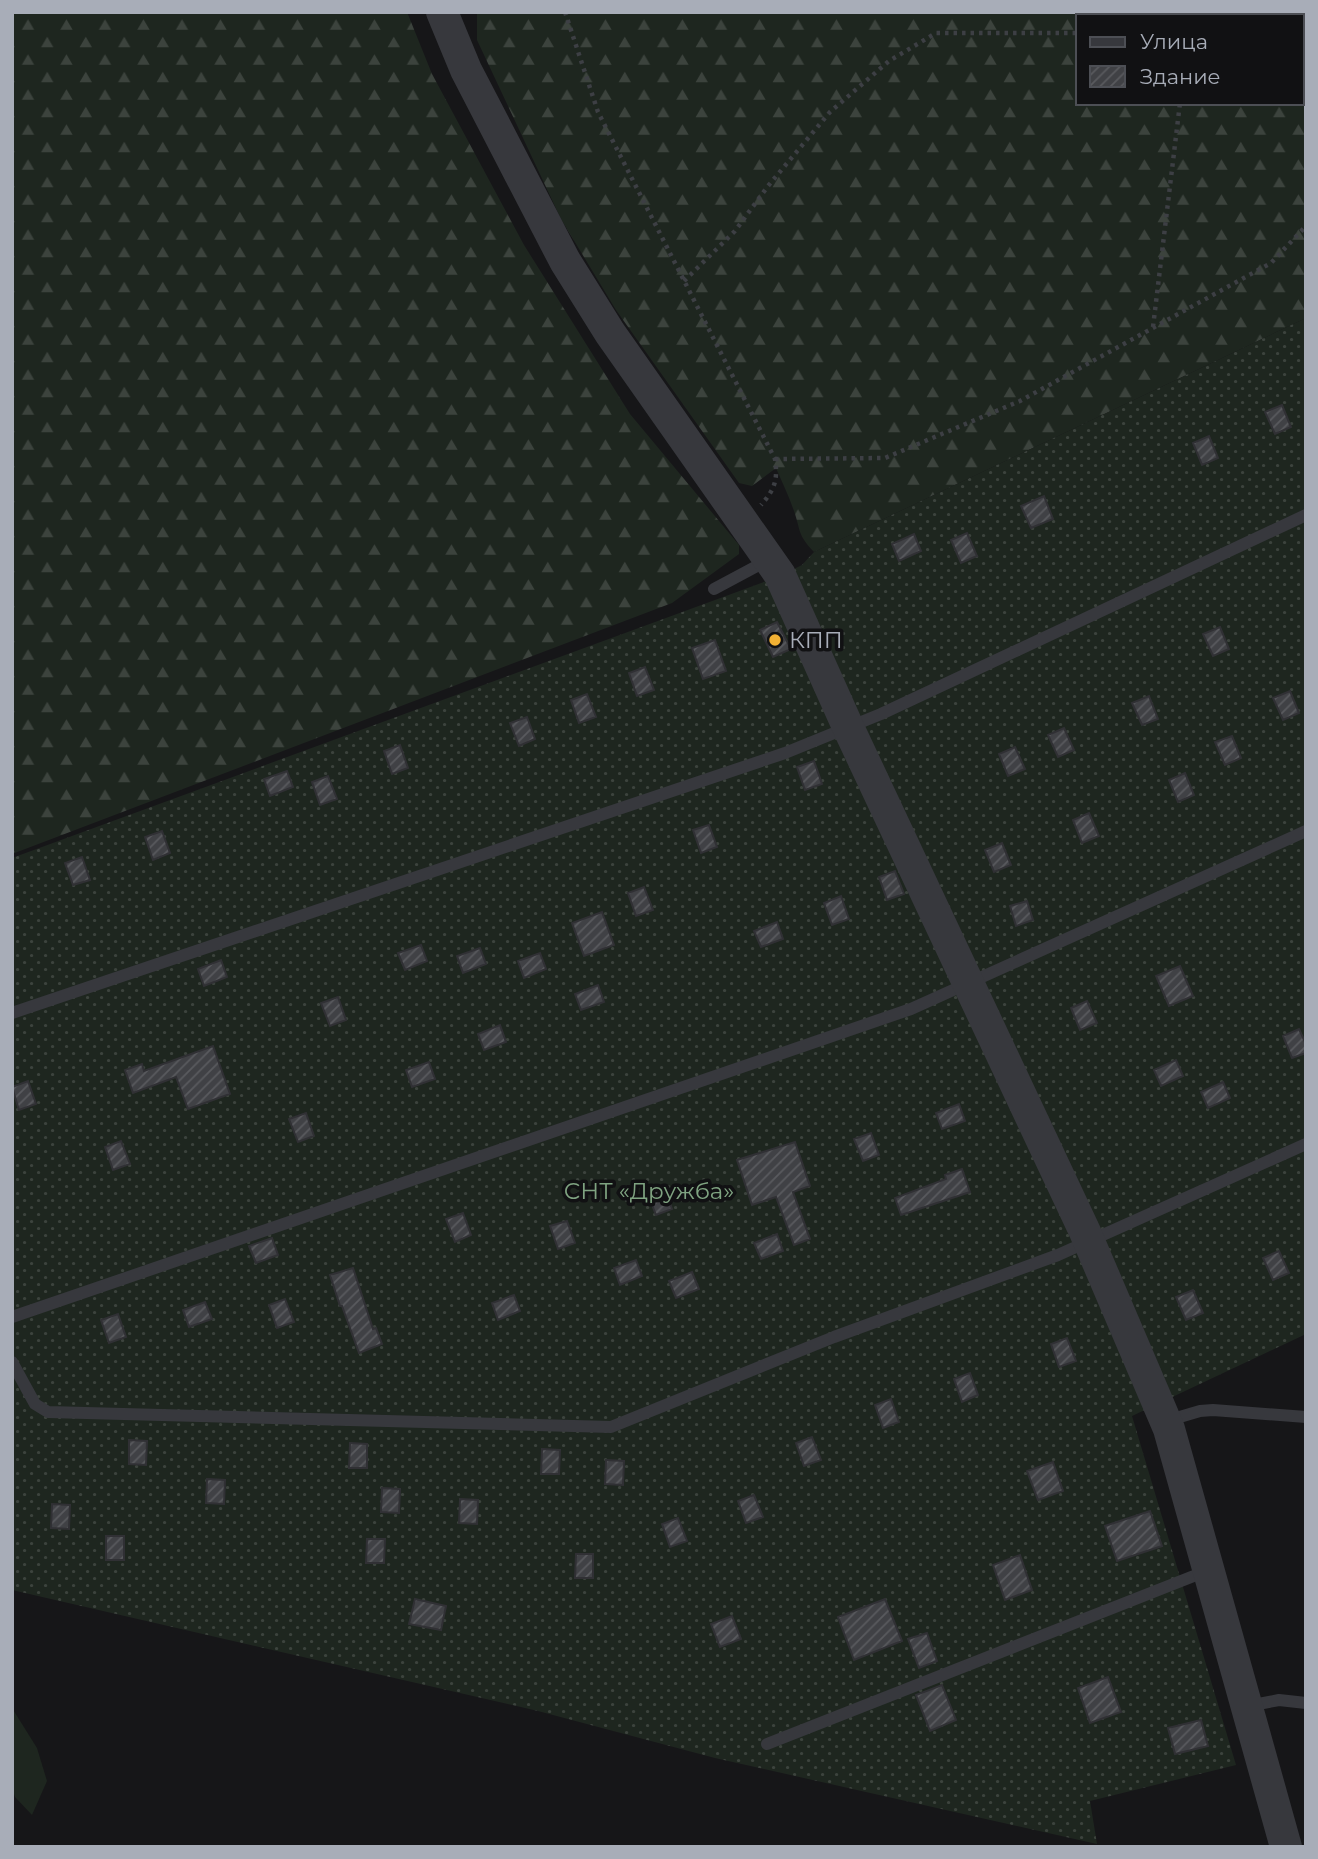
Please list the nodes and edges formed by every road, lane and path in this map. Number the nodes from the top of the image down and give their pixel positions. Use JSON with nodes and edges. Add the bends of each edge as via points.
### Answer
{"nodes":[{"id":1,"x":442,"y":12,"type":"edge"},
{"id":2,"x":565,"y":12,"type":"edge"},
{"id":3,"x":1076,"y":33,"type":"edge"},
{"id":4,"x":1180,"y":105,"type":"edge"},
{"id":5,"x":1306,"y":226,"type":"edge"},
{"id":6,"x":684,"y":281,"type":"junction"},
{"id":7,"x":1153,"y":327,"type":"junction"},
{"id":8,"x":775,"y":459,"type":"junction"},
{"id":9,"x":755,"y":510,"type":"dead end"},
{"id":10,"x":1306,"y":515,"type":"edge"},
{"id":11,"x":770,"y":559,"type":"junction"},
{"id":12,"x":714,"y":589,"type":"dead end"},
{"id":13,"x":848,"y":727,"type":"junction"},
{"id":14,"x":1306,"y":831,"type":"edge"},
{"id":15,"x":968,"y":982,"type":"junction"},
{"id":16,"x":12,"y":1013,"type":"edge"},
{"id":17,"x":1306,"y":1144,"type":"edge"},
{"id":18,"x":1089,"y":1241,"type":"junction"},
{"id":19,"x":12,"y":1317,"type":"edge"},
{"id":20,"x":12,"y":1362,"type":"edge"},
{"id":21,"x":1306,"y":1417,"type":"edge"},
{"id":22,"x":1166,"y":1421,"type":"junction"},
{"id":23,"x":1209,"y":1570,"type":"junction"},
{"id":24,"x":1306,"y":1703,"type":"edge"},
{"id":25,"x":1247,"y":1706,"type":"junction"},
{"id":26,"x":767,"y":1744,"type":"dead end"},
{"id":27,"x":1286,"y":1847,"type":"edge"}],
"edges":[{"from":1,"to":11,"type":"street","via":[[466,70],[565,261]]},
{"from":2,"to":6,"type":"path","via":[[598,112]]},
{"from":3,"to":6,"type":"path","via":[[936,33],[889,61],[830,112],[735,231]]},
{"from":4,"to":7,"type":"path"},
{"from":5,"to":7,"type":"path","via":[[1270,262]]},
{"from":6,"to":8,"type":"path"},
{"from":7,"to":8,"type":"path","via":[[1020,401],[885,458]]},
{"from":8,"to":9,"type":"path","via":[[778,481]]},
{"from":10,"to":13,"type":"lane"},
{"from":11,"to":12,"type":"lane"},
{"from":11,"to":13,"type":"street"},
{"from":13,"to":15,"type":"street"},
{"from":13,"to":16,"type":"lane","via":[[785,753]]},
{"from":14,"to":15,"type":"lane"},
{"from":15,"to":18,"type":"street"},
{"from":15,"to":19,"type":"lane","via":[[871,1024]]},
{"from":17,"to":18,"type":"lane"},
{"from":18,"to":20,"type":"lane","via":[[611,1427],[48,1412],[35,1404]]},
{"from":18,"to":22,"type":"street"},
{"from":21,"to":22,"type":"lane","via":[[1213,1410]]},
{"from":22,"to":23,"type":"street"},
{"from":23,"to":25,"type":"street"},
{"from":23,"to":26,"type":"lane"},
{"from":24,"to":25,"type":"lane","via":[[1279,1700]]},
{"from":25,"to":27,"type":"street"}]}
